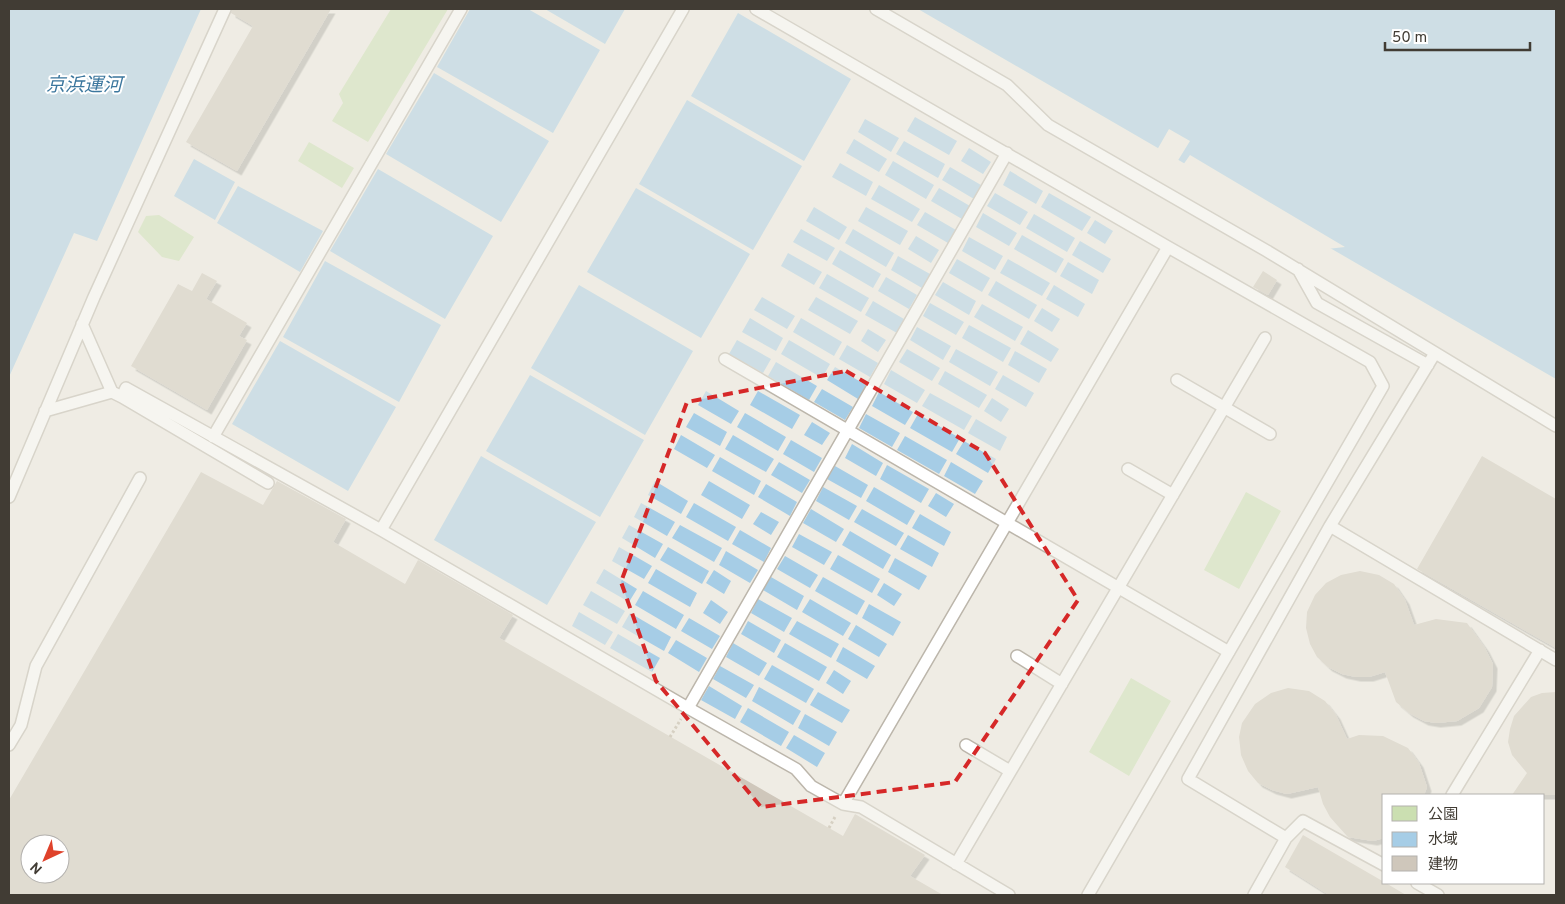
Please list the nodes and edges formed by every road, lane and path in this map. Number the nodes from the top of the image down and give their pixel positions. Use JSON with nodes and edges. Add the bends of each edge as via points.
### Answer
{"nodes":[{"id":1,"x":224,"y":9,"type":"edge"},
{"id":2,"x":461,"y":9,"type":"edge"},
{"id":3,"x":683,"y":9,"type":"edge"},
{"id":4,"x":756,"y":9,"type":"edge"},
{"id":5,"x":876,"y":9,"type":"edge"},
{"id":6,"x":1008,"y":153,"type":"junction"},
{"id":7,"x":1168,"y":247,"type":"junction"},
{"id":8,"x":1297,"y":269,"type":"junction"},
{"id":9,"x":82,"y":324,"type":"junction"},
{"id":10,"x":1265,"y":338,"type":"dead end"},
{"id":11,"x":1435,"y":352,"type":"junction"},
{"id":12,"x":726,"y":359,"type":"dead end"},
{"id":13,"x":1428,"y":365,"type":"junction"},
{"id":14,"x":1177,"y":380,"type":"dead end"},
{"id":15,"x":117,"y":394,"type":"junction"},
{"id":16,"x":1224,"y":407,"type":"junction"},
{"id":17,"x":45,"y":411,"type":"junction"},
{"id":18,"x":1556,"y":426,"type":"edge"},
{"id":19,"x":847,"y":431,"type":"junction"},
{"id":20,"x":1270,"y":434,"type":"dead end"},
{"id":21,"x":213,"y":437,"type":"junction"},
{"id":22,"x":1128,"y":469,"type":"dead end"},
{"id":23,"x":140,"y":478,"type":"dead end"},
{"id":24,"x":268,"y":483,"type":"dead end"},
{"id":25,"x":1173,"y":495,"type":"junction"},
{"id":26,"x":9,"y":497,"type":"edge"},
{"id":27,"x":1007,"y":522,"type":"junction"},
{"id":28,"x":1330,"y":526,"type":"junction"},
{"id":29,"x":381,"y":530,"type":"junction"},
{"id":30,"x":1118,"y":587,"type":"junction"},
{"id":31,"x":1540,"y":650,"type":"junction"},
{"id":32,"x":1229,"y":652,"type":"junction"},
{"id":33,"x":1017,"y":656,"type":"dead end"},
{"id":34,"x":1556,"y":660,"type":"edge"},
{"id":35,"x":1062,"y":684,"type":"junction"},
{"id":36,"x":688,"y":708,"type":"junction"},
{"id":37,"x":9,"y":745,"type":"edge"},
{"id":38,"x":966,"y":745,"type":"dead end"},
{"id":39,"x":1010,"y":771,"type":"junction"},
{"id":40,"x":1453,"y":794,"type":"edge"},
{"id":41,"x":843,"y":804,"type":"junction"},
{"id":42,"x":1286,"y":838,"type":"junction"},
{"id":43,"x":1382,"y":863,"type":"edge"},
{"id":44,"x":956,"y":864,"type":"junction"},
{"id":45,"x":1419,"y":884,"type":"edge"},
{"id":46,"x":1009,"y":895,"type":"edge"},
{"id":47,"x":1088,"y":895,"type":"edge"},
{"id":48,"x":1254,"y":895,"type":"edge"},
{"id":49,"x":1438,"y":895,"type":"edge"}],
"edges":[{"from":1,"to":9,"type":"lane"},
{"from":2,"to":21,"type":"lane"},
{"from":3,"to":29,"type":"lane"},
{"from":4,"to":6,"type":"lane"},
{"from":5,"to":8,"type":"lane","via":[[1007,84],[1048,125]]},
{"from":6,"to":7,"type":"lane"},
{"from":6,"to":19,"type":"lane"},
{"from":7,"to":27,"type":"lane"},
{"from":7,"to":32,"type":"lane","via":[[1370,362],[1383,386]]},
{"from":8,"to":11,"type":"lane"},
{"from":8,"to":13,"type":"lane","via":[[1317,303]]},
{"from":9,"to":15,"type":"lane"},
{"from":9,"to":17,"type":"lane"},
{"from":10,"to":16,"type":"lane"},
{"from":11,"to":13,"type":"lane"},
{"from":11,"to":18,"type":"lane"},
{"from":12,"to":19,"type":"lane"},
{"from":13,"to":28,"type":"lane"},
{"from":14,"to":16,"type":"lane"},
{"from":15,"to":17,"type":"lane"},
{"from":15,"to":21,"type":"lane","via":[[126,388]]},
{"from":15,"to":24,"type":"lane"},
{"from":16,"to":20,"type":"lane"},
{"from":16,"to":25,"type":"lane"},
{"from":17,"to":26,"type":"lane"},
{"from":19,"to":27,"type":"lane"},
{"from":19,"to":36,"type":"lane"},
{"from":21,"to":29,"type":"lane"},
{"from":22,"to":25,"type":"lane"},
{"from":23,"to":37,"type":"lane","via":[[36,666],[21,725]]},
{"from":25,"to":30,"type":"lane"},
{"from":27,"to":30,"type":"lane"},
{"from":27,"to":41,"type":"lane"},
{"from":28,"to":31,"type":"lane"},
{"from":28,"to":42,"type":"lane","via":[[1188,779]]},
{"from":29,"to":36,"type":"lane"},
{"from":30,"to":32,"type":"lane"},
{"from":30,"to":35,"type":"lane"},
{"from":31,"to":34,"type":"lane"},
{"from":31,"to":40,"type":"lane"},
{"from":32,"to":47,"type":"lane"},
{"from":33,"to":35,"type":"lane"},
{"from":35,"to":39,"type":"lane"},
{"from":36,"to":41,"type":"lane","via":[[796,769],[811,786]]},
{"from":38,"to":39,"type":"lane"},
{"from":39,"to":44,"type":"lane"},
{"from":41,"to":44,"type":"lane","via":[[861,807]]},
{"from":42,"to":43,"type":"lane","via":[[1303,821]]},
{"from":42,"to":48,"type":"lane"},
{"from":44,"to":46,"type":"lane"},
{"from":45,"to":49,"type":"lane"}]}
